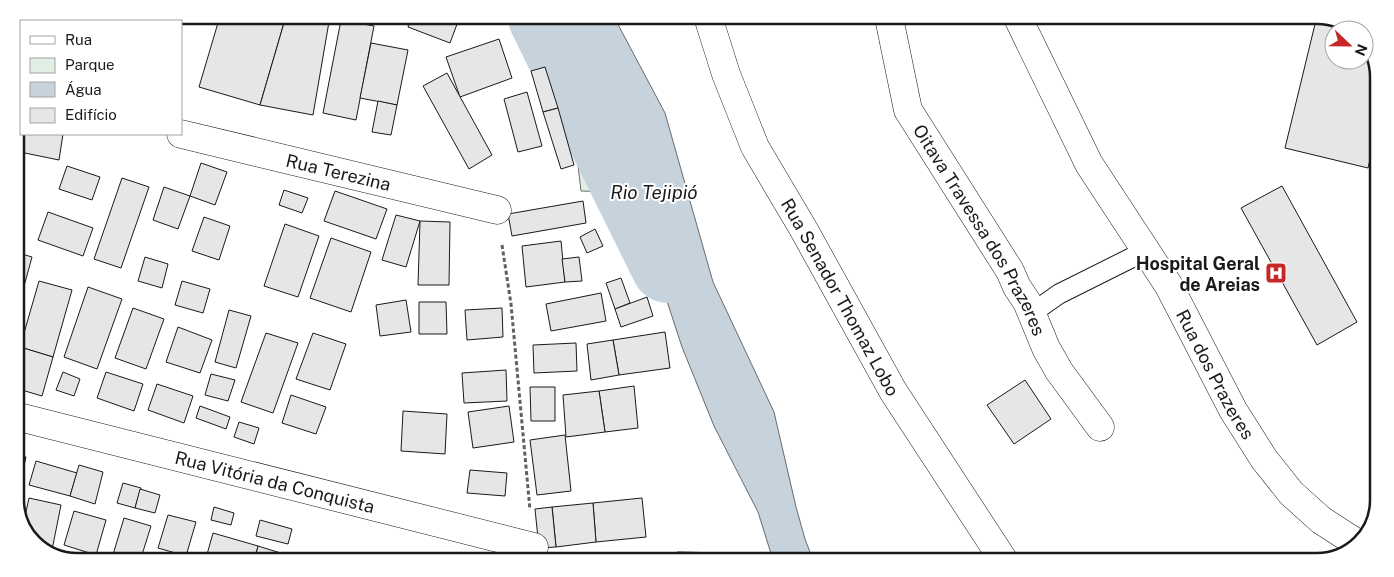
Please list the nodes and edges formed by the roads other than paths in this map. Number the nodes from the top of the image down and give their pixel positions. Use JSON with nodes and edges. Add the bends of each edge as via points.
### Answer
{"nodes":[{"id":1,"x":710,"y":24,"type":"edge"},
{"id":2,"x":890,"y":24,"type":"edge"},
{"id":3,"x":1021,"y":24,"type":"edge"},
{"id":4,"x":182,"y":134,"type":"edge"},
{"id":5,"x":497,"y":210,"type":"road end"},
{"id":6,"x":1144,"y":251,"type":"junction"},
{"id":7,"x":1032,"y":313,"type":"junction"},
{"id":8,"x":24,"y":418,"type":"edge"},
{"id":9,"x":1100,"y":428,"type":"dead end"},
{"id":10,"x":1352,"y":540,"type":"edge"},
{"id":11,"x":534,"y":547,"type":"road end"},
{"id":12,"x":999,"y":553,"type":"edge"}],
"edges":[{"from":1,"to":12,"type":"street","name":"Rua Senador Thomaz Lobo","via":[[755,147],[893,391]]},
{"from":2,"to":7,"type":"street","name":"Oitava Travessa dos Prazeres","via":[[908,110],[1010,271]]},
{"from":3,"to":6,"type":"street","name":"Rua dos Prazeres","via":[[1089,164]]},
{"from":4,"to":5,"type":"street","name":"Rua Terezina"},
{"from":6,"to":7,"type":"lane","via":[[1060,294]]},
{"from":6,"to":10,"type":"street","name":"Rua dos Prazeres","via":[[1169,286],[1233,410],[1264,459],[1291,493],[1321,520]]},
{"from":7,"to":9,"type":"street","name":"Oitava Travessa dos Prazeres","via":[[1059,370]]},
{"from":8,"to":11,"type":"street","name":"Rua Vitória da Conquista"}]}
